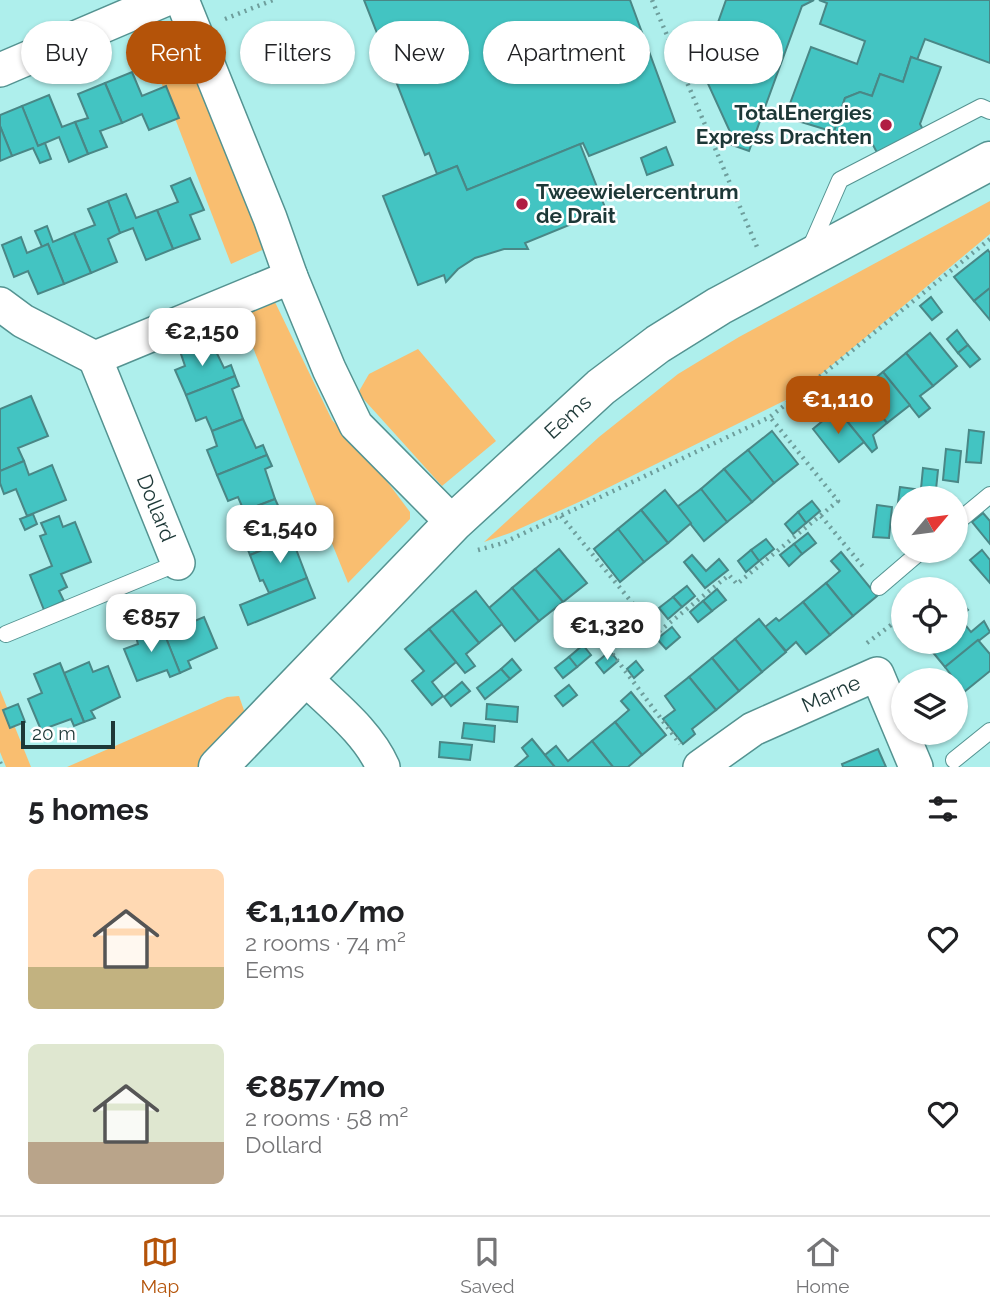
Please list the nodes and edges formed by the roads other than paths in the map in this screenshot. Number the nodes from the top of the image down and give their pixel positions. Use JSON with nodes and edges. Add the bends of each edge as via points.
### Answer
{"nodes":[{"id":1,"x":164,"y":0,"type":"edge"},
{"id":2,"x":182,"y":0,"type":"edge"},
{"id":3,"x":0,"y":69,"type":"edge"},
{"id":4,"x":990,"y":111,"type":"edge"},
{"id":5,"x":990,"y":161,"type":"edge"},
{"id":6,"x":805,"y":260,"type":"junction"},
{"id":7,"x":291,"y":277,"type":"junction"},
{"id":8,"x":0,"y":304,"type":"edge"},
{"id":9,"x":95,"y":358,"type":"junction"},
{"id":10,"x":990,"y":495,"type":"edge"},
{"id":11,"x":968,"y":513,"type":"edge"},
{"id":12,"x":465,"y":537,"type":"junction"},
{"id":13,"x":178,"y":563,"type":"joint"},
{"id":14,"x":906,"y":564,"type":"edge"},
{"id":15,"x":878,"y":587,"type":"road end"},
{"id":16,"x":6,"y":634,"type":"dead end"},
{"id":17,"x":304,"y":678,"type":"junction"},
{"id":18,"x":990,"y":731,"type":"edge"},
{"id":19,"x":691,"y":756,"type":"edge"},
{"id":20,"x":954,"y":760,"type":"dead end"},
{"id":21,"x":218,"y":767,"type":"edge"},
{"id":22,"x":383,"y":767,"type":"edge"},
{"id":23,"x":916,"y":767,"type":"edge"}],
"edges":[{"from":1,"to":3,"type":"street"},
{"from":2,"to":7,"type":"street"},
{"from":4,"to":6,"type":"lane","via":[[981,107],[840,180]]},
{"from":5,"to":6,"type":"street","name":"Eems"},
{"from":6,"to":12,"type":"street","name":"Eems","via":[[719,306],[601,387]]},
{"from":7,"to":9,"type":"street"},
{"from":7,"to":12,"type":"street","via":[[356,425]]},
{"from":8,"to":9,"type":"street"},
{"from":9,"to":13,"type":"street","name":"Dollard"},
{"from":10,"to":11,"type":"lane"},
{"from":12,"to":17,"type":"street","name":"Eems"},
{"from":13,"to":16,"type":"lane","name":"Dollard"},
{"from":14,"to":15,"type":"lane"},
{"from":17,"to":21,"type":"street","name":"Eems"},
{"from":17,"to":22,"type":"street","via":[[356,727]]},
{"from":18,"to":20,"type":"lane"},
{"from":19,"to":23,"type":"street","name":"Marne","via":[[877,674]]}]}
